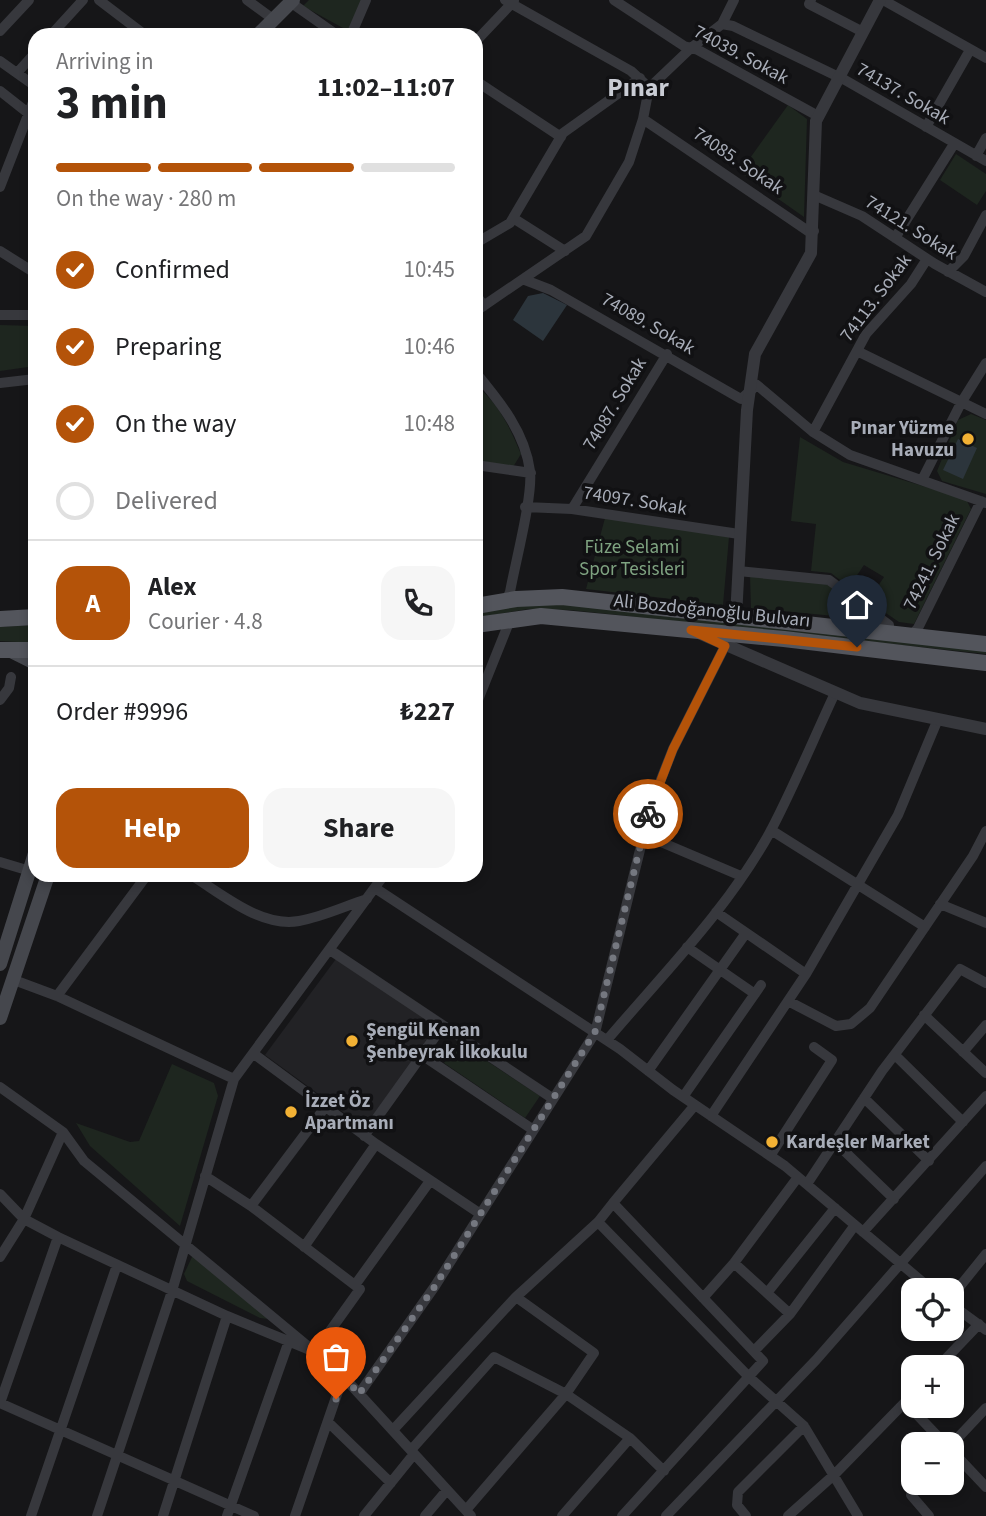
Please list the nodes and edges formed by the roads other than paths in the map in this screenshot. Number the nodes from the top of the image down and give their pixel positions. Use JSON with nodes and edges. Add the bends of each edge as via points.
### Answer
{"nodes":[{"id":1,"x":29,"y":0,"type":"edge"},
{"id":2,"x":83,"y":0,"type":"edge"},
{"id":3,"x":99,"y":0,"type":"edge"},
{"id":4,"x":247,"y":0,"type":"edge"},
{"id":5,"x":366,"y":0,"type":"edge"},
{"id":6,"x":614,"y":0,"type":"edge"},
{"id":7,"x":734,"y":0,"type":"edge"},
{"id":8,"x":811,"y":0,"type":"edge"},
{"id":9,"x":882,"y":0,"type":"edge"},
{"id":10,"x":292,"y":1,"type":"edge"},
{"id":11,"x":511,"y":1,"type":"edge"},
{"id":12,"x":273,"y":19,"type":"junction"},
{"id":13,"x":722,"y":24,"type":"junction"},
{"id":14,"x":57,"y":28,"type":"edge"},
{"id":15,"x":136,"y":28,"type":"edge"},
{"id":16,"x":265,"y":28,"type":"edge"},
{"id":17,"x":324,"y":28,"type":"edge"},
{"id":18,"x":354,"y":28,"type":"edge"},
{"id":19,"x":0,"y":31,"type":"edge"},
{"id":20,"x":863,"y":32,"type":"junction"},
{"id":21,"x":483,"y":33,"type":"edge"},
{"id":22,"x":691,"y":48,"type":"junction"},
{"id":23,"x":970,"y":50,"type":"junction"},
{"id":24,"x":986,"y":58,"type":"edge"},
{"id":25,"x":0,"y":61,"type":"edge"},
{"id":26,"x":28,"y":61,"type":"edge"},
{"id":27,"x":17,"y":73,"type":"junction"},
{"id":28,"x":640,"y":78,"type":"junction"},
{"id":29,"x":839,"y":79,"type":"junction"},
{"id":30,"x":28,"y":81,"type":"edge"},
{"id":31,"x":483,"y":86,"type":"edge"},
{"id":32,"x":649,"y":88,"type":"junction"},
{"id":33,"x":1,"y":95,"type":"edge"},
{"id":34,"x":28,"y":114,"type":"joint"},
{"id":35,"x":818,"y":116,"type":"junction"},
{"id":36,"x":643,"y":119,"type":"junction"},
{"id":37,"x":926,"y":127,"type":"junction"},
{"id":38,"x":561,"y":137,"type":"junction"},
{"id":39,"x":986,"y":138,"type":"edge"},
{"id":40,"x":954,"y":144,"type":"junction"},
{"id":41,"x":981,"y":158,"type":"edge"},
{"id":42,"x":1,"y":180,"type":"edge"},
{"id":43,"x":816,"y":196,"type":"junction"},
{"id":44,"x":986,"y":215,"type":"edge"},
{"id":45,"x":513,"y":218,"type":"junction"},
{"id":46,"x":814,"y":231,"type":"junction"},
{"id":47,"x":483,"y":238,"type":"edge"},
{"id":48,"x":895,"y":238,"type":"junction"},
{"id":49,"x":0,"y":251,"type":"edge"},
{"id":50,"x":565,"y":251,"type":"junction"},
{"id":51,"x":927,"y":259,"type":"junction"},
{"id":52,"x":28,"y":269,"type":"edge"},
{"id":53,"x":948,"y":272,"type":"junction"},
{"id":54,"x":525,"y":280,"type":"junction"},
{"id":55,"x":986,"y":292,"type":"edge"},
{"id":56,"x":483,"y":306,"type":"edge"},
{"id":57,"x":0,"y":315,"type":"edge"},
{"id":58,"x":28,"y":315,"type":"edge"},
{"id":59,"x":857,"y":351,"type":"junction"},
{"id":60,"x":667,"y":354,"type":"junction"},
{"id":61,"x":986,"y":363,"type":"edge"},
{"id":62,"x":28,"y":380,"type":"edge"},
{"id":63,"x":0,"y":383,"type":"edge"},
{"id":64,"x":483,"y":383,"type":"edge"},
{"id":65,"x":749,"y":392,"type":"junction"},
{"id":66,"x":961,"y":403,"type":"junction"},
{"id":67,"x":986,"y":414,"type":"edge"},
{"id":68,"x":813,"y":432,"type":"junction"},
{"id":69,"x":483,"y":466,"type":"edge"},
{"id":70,"x":531,"y":473,"type":"junction"},
{"id":71,"x":922,"y":480,"type":"junction"},
{"id":72,"x":984,"y":502,"type":"edge"},
{"id":73,"x":525,"y":507,"type":"junction"},
{"id":74,"x":572,"y":509,"type":"junction"},
{"id":75,"x":739,"y":534,"type":"junction"},
{"id":76,"x":738,"y":571,"type":"junction"},
{"id":77,"x":506,"y":601,"type":"junction"},
{"id":78,"x":483,"y":605,"type":"edge"},
{"id":79,"x":28,"y":617,"type":"edge"},
{"id":80,"x":736,"y":617,"type":"junction"},
{"id":81,"x":0,"y":619,"type":"edge"},
{"id":82,"x":510,"y":620,"type":"junction"},
{"id":83,"x":483,"y":624,"type":"edge"},
{"id":84,"x":691,"y":630,"type":"junction"},
{"id":85,"x":889,"y":634,"type":"junction"},
{"id":86,"x":911,"y":636,"type":"junction"},
{"id":87,"x":986,"y":644,"type":"edge"},
{"id":88,"x":725,"y":646,"type":"junction"},
{"id":89,"x":4,"y":650,"type":"edge"},
{"id":90,"x":28,"y":650,"type":"edge"},
{"id":91,"x":28,"y":660,"type":"edge"},
{"id":92,"x":986,"y":663,"type":"edge"},
{"id":93,"x":11,"y":677,"type":"dead end"},
{"id":94,"x":483,"y":688,"type":"edge"},
{"id":95,"x":835,"y":693,"type":"junction"},
{"id":96,"x":0,"y":700,"type":"edge"},
{"id":97,"x":938,"y":719,"type":"junction"},
{"id":98,"x":986,"y":729,"type":"edge"},
{"id":99,"x":771,"y":830,"type":"junction"},
{"id":100,"x":986,"y":831,"type":"edge"},
{"id":101,"x":642,"y":834,"type":"junction"},
{"id":102,"x":0,"y":862,"type":"edge"},
{"id":103,"x":28,"y":871,"type":"edge"},
{"id":104,"x":741,"y":876,"type":"junction"},
{"id":105,"x":28,"y":878,"type":"edge"},
{"id":106,"x":46,"y":882,"type":"edge"},
{"id":107,"x":142,"y":882,"type":"edge"},
{"id":108,"x":202,"y":882,"type":"edge"},
{"id":109,"x":379,"y":882,"type":"edge"},
{"id":110,"x":857,"y":886,"type":"junction"},
{"id":111,"x":375,"y":888,"type":"junction"},
{"id":112,"x":367,"y":899,"type":"junction"},
{"id":113,"x":940,"y":904,"type":"junction"},
{"id":114,"x":716,"y":912,"type":"junction"},
{"id":115,"x":986,"y":922,"type":"edge"},
{"id":116,"x":925,"y":928,"type":"junction"},
{"id":117,"x":746,"y":933,"type":"junction"},
{"id":118,"x":687,"y":947,"type":"junction"},
{"id":119,"x":330,"y":950,"type":"junction"},
{"id":120,"x":0,"y":964,"type":"edge"},
{"id":121,"x":720,"y":973,"type":"junction"},
{"id":122,"x":806,"y":974,"type":"junction"},
{"id":123,"x":14,"y":980,"type":"junction"},
{"id":124,"x":986,"y":983,"type":"edge"},
{"id":125,"x":57,"y":996,"type":"junction"},
{"id":126,"x":788,"y":1001,"type":"junction"},
{"id":127,"x":924,"y":1015,"type":"junction"},
{"id":128,"x":0,"y":1018,"type":"edge"},
{"id":129,"x":986,"y":1025,"type":"edge"},
{"id":130,"x":442,"y":1027,"type":"junction"},
{"id":131,"x":595,"y":1032,"type":"junction"},
{"id":132,"x":607,"y":1040,"type":"junction"},
{"id":133,"x":814,"y":1047,"type":"dead end"},
{"id":134,"x":963,"y":1052,"type":"junction"},
{"id":135,"x":254,"y":1054,"type":"junction"},
{"id":136,"x":422,"y":1055,"type":"junction"},
{"id":137,"x":895,"y":1055,"type":"junction"},
{"id":138,"x":648,"y":1071,"type":"junction"},
{"id":139,"x":986,"y":1073,"type":"edge"},
{"id":140,"x":234,"y":1079,"type":"junction"},
{"id":141,"x":0,"y":1087,"type":"edge"},
{"id":142,"x":986,"y":1096,"type":"edge"},
{"id":143,"x":683,"y":1097,"type":"junction"},
{"id":144,"x":552,"y":1098,"type":"junction"},
{"id":145,"x":864,"y":1098,"type":"junction"},
{"id":146,"x":695,"y":1105,"type":"junction"},
{"id":147,"x":326,"y":1106,"type":"junction"},
{"id":148,"x":711,"y":1116,"type":"junction"},
{"id":149,"x":963,"y":1122,"type":"junction"},
{"id":150,"x":532,"y":1129,"type":"junction"},
{"id":151,"x":63,"y":1132,"type":"junction"},
{"id":152,"x":364,"y":1136,"type":"junction"},
{"id":153,"x":835,"y":1142,"type":"junction"},
{"id":154,"x":376,"y":1144,"type":"junction"},
{"id":155,"x":770,"y":1156,"type":"junction"},
{"id":156,"x":929,"y":1161,"type":"junction"},
{"id":157,"x":986,"y":1166,"type":"edge"},
{"id":158,"x":205,"y":1176,"type":"junction"},
{"id":159,"x":797,"y":1177,"type":"junction"},
{"id":160,"x":430,"y":1181,"type":"junction"},
{"id":161,"x":807,"y":1184,"type":"junction"},
{"id":162,"x":0,"y":1194,"type":"edge"},
{"id":163,"x":894,"y":1199,"type":"junction"},
{"id":164,"x":613,"y":1203,"type":"junction"},
{"id":165,"x":251,"y":1206,"type":"junction"},
{"id":166,"x":835,"y":1208,"type":"junction"},
{"id":167,"x":479,"y":1213,"type":"junction"},
{"id":168,"x":24,"y":1219,"type":"junction"},
{"id":169,"x":598,"y":1222,"type":"junction"},
{"id":170,"x":855,"y":1225,"type":"junction"},
{"id":171,"x":863,"y":1232,"type":"junction"},
{"id":172,"x":58,"y":1237,"type":"junction"},
{"id":173,"x":184,"y":1245,"type":"junction"},
{"id":174,"x":304,"y":1247,"type":"junction"},
{"id":175,"x":986,"y":1254,"type":"edge"},
{"id":176,"x":0,"y":1257,"type":"edge"},
{"id":177,"x":734,"y":1264,"type":"junction"},
{"id":178,"x":901,"y":1264,"type":"junction"},
{"id":179,"x":117,"y":1265,"type":"junction"},
{"id":180,"x":918,"y":1278,"type":"edge"},
{"id":181,"x":964,"y":1281,"type":"edge"},
{"id":182,"x":355,"y":1285,"type":"junction"},
{"id":183,"x":172,"y":1290,"type":"junction"},
{"id":184,"x":768,"y":1293,"type":"junction"},
{"id":185,"x":516,"y":1297,"type":"junction"},
{"id":186,"x":704,"y":1298,"type":"junction"},
{"id":187,"x":790,"y":1314,"type":"junction"},
{"id":188,"x":964,"y":1314,"type":"edge"},
{"id":189,"x":228,"y":1317,"type":"junction"},
{"id":190,"x":983,"y":1327,"type":"edge"},
{"id":191,"x":289,"y":1341,"type":"junction"},
{"id":192,"x":754,"y":1351,"type":"junction"},
{"id":193,"x":315,"y":1352,"type":"junction"},
{"id":194,"x":952,"y":1355,"type":"edge"},
{"id":195,"x":344,"y":1377,"type":"junction"},
{"id":196,"x":749,"y":1377,"type":"junction"},
{"id":197,"x":359,"y":1394,"type":"junction"},
{"id":198,"x":566,"y":1394,"type":"junction"},
{"id":199,"x":777,"y":1401,"type":"junction"},
{"id":200,"x":0,"y":1403,"type":"edge"},
{"id":201,"x":901,"y":1406,"type":"edge"},
{"id":202,"x":986,"y":1408,"type":"edge"},
{"id":203,"x":920,"y":1418,"type":"edge"},
{"id":204,"x":328,"y":1422,"type":"junction"},
{"id":205,"x":804,"y":1426,"type":"junction"},
{"id":206,"x":60,"y":1429,"type":"junction"},
{"id":207,"x":393,"y":1430,"type":"junction"},
{"id":208,"x":934,"y":1432,"type":"edge"},
{"id":209,"x":963,"y":1432,"type":"edge"},
{"id":210,"x":630,"y":1438,"type":"junction"},
{"id":211,"x":412,"y":1452,"type":"junction"},
{"id":212,"x":118,"y":1455,"type":"junction"},
{"id":213,"x":964,"y":1464,"type":"edge"},
{"id":214,"x":664,"y":1471,"type":"junction"},
{"id":215,"x":835,"y":1474,"type":"junction"},
{"id":216,"x":176,"y":1480,"type":"junction"},
{"id":217,"x":391,"y":1483,"type":"junction"},
{"id":218,"x":986,"y":1487,"type":"edge"},
{"id":219,"x":447,"y":1490,"type":"junction"},
{"id":220,"x":912,"y":1495,"type":"edge"},
{"id":221,"x":229,"y":1511,"type":"edge"},
{"id":222,"x":468,"y":1513,"type":"edge"},
{"id":223,"x":625,"y":1515,"type":"edge"},
{"id":224,"x":790,"y":1515,"type":"edge"},
{"id":225,"x":31,"y":1516,"type":"edge"},
{"id":226,"x":97,"y":1516,"type":"edge"},
{"id":227,"x":163,"y":1516,"type":"edge"},
{"id":228,"x":254,"y":1516,"type":"edge"},
{"id":229,"x":295,"y":1516,"type":"edge"},
{"id":230,"x":364,"y":1516,"type":"edge"},
{"id":231,"x":425,"y":1516,"type":"edge"},
{"id":232,"x":562,"y":1516,"type":"edge"},
{"id":233,"x":666,"y":1516,"type":"edge"},
{"id":234,"x":746,"y":1516,"type":"edge"},
{"id":235,"x":859,"y":1516,"type":"edge"},
{"id":236,"x":929,"y":1516,"type":"edge"}],
"edges":[{"from":1,"to":19,"type":"street"},
{"from":2,"to":14,"type":"street"},
{"from":3,"to":15,"type":"street"},
{"from":4,"to":12,"type":"street"},
{"from":5,"to":18,"type":"street"},
{"from":6,"to":22,"type":"street","name":"74039. Sokak"},
{"from":7,"to":13,"type":"street"},
{"from":8,"to":20,"type":"street","via":[[809,4]]},
{"from":9,"to":20,"type":"street"},
{"from":9,"to":23,"type":"street"},
{"from":10,"to":12,"type":"main road"},
{"from":10,"to":17,"type":"street"},
{"from":11,"to":21,"type":"street"},
{"from":11,"to":28,"type":"street"},
{"from":12,"to":16,"type":"main road"},
{"from":13,"to":22,"type":"street"},
{"from":13,"to":29,"type":"street","name":"74137. Sokak"},
{"from":20,"to":29,"type":"street"},
{"from":22,"to":32,"type":"street"},
{"from":22,"to":35,"type":"street","name":"74039. Sokak"},
{"from":23,"to":24,"type":"street"},
{"from":23,"to":37,"type":"street"},
{"from":25,"to":27,"type":"street"},
{"from":26,"to":27,"type":"street"},
{"from":27,"to":30,"type":"street"},
{"from":28,"to":32,"type":"street"},
{"from":28,"to":38,"type":"street"},
{"from":29,"to":35,"type":"street"},
{"from":29,"to":37,"type":"street","name":"74137. Sokak"},
{"from":31,"to":38,"type":"street"},
{"from":32,"to":36,"type":"street"},
{"from":33,"to":34,"type":"street"},
{"from":34,"to":42,"type":"street"},
{"from":35,"to":43,"type":"street"},
{"from":36,"to":46,"type":"street","name":"74085. Sokak"},
{"from":36,"to":50,"type":"street","via":[[629,162],[586,236]]},
{"from":37,"to":40,"type":"street","name":"74137. Sokak"},
{"from":38,"to":45,"type":"street"},
{"from":39,"to":41,"type":"street"},
{"from":40,"to":41,"type":"street","name":"74137. Sokak"},
{"from":40,"to":48,"type":"street"},
{"from":43,"to":46,"type":"street"},
{"from":43,"to":48,"type":"street","name":"74121. Sokak","via":[[862,216]]},
{"from":44,"to":53,"type":"street","via":[[964,256]]},
{"from":45,"to":47,"type":"street"},
{"from":45,"to":50,"type":"street"},
{"from":46,"to":65,"type":"street","via":[[811,253],[755,354]]},
{"from":48,"to":51,"type":"street","name":"74121. Sokak"},
{"from":49,"to":52,"type":"street"},
{"from":50,"to":54,"type":"street"},
{"from":51,"to":53,"type":"street","name":"74121. Sokak"},
{"from":51,"to":59,"type":"street","name":"74113. Sokak"},
{"from":53,"to":55,"type":"street","name":"74121. Sokak"},
{"from":54,"to":56,"type":"street"},
{"from":54,"to":60,"type":"street","name":"74089. Sokak","via":[[551,289]]},
{"from":57,"to":58,"type":"street"},
{"from":59,"to":66,"type":"street"},
{"from":59,"to":68,"type":"street","name":"74113. Sokak"},
{"from":60,"to":65,"type":"street","name":"74089. Sokak","via":[[741,398]]},
{"from":60,"to":74,"type":"street","name":"74087. Sokak"},
{"from":61,"to":66,"type":"street"},
{"from":62,"to":63,"type":"street"},
{"from":64,"to":70,"type":"street","via":[[516,426]]},
{"from":65,"to":68,"type":"street","via":[[757,385]]},
{"from":65,"to":75,"type":"street"},
{"from":66,"to":67,"type":"street"},
{"from":66,"to":71,"type":"street"},
{"from":68,"to":71,"type":"street","via":[[850,456]]},
{"from":69,"to":70,"type":"street"},
{"from":70,"to":73,"type":"street"},
{"from":71,"to":72,"type":"street"},
{"from":72,"to":86,"type":"street","name":"74241. Sokak"},
{"from":73,"to":74,"type":"street","name":"74097. Sokak"},
{"from":73,"to":77,"type":"street"},
{"from":74,"to":75,"type":"street","name":"74097. Sokak"},
{"from":75,"to":76,"type":"street"},
{"from":76,"to":80,"type":"street"},
{"from":76,"to":85,"type":"street","via":[[829,580],[889,625]]},
{"from":77,"to":78,"type":"main road","name":"Ali Bozdoğanoğlu Bulvarı"},
{"from":77,"to":80,"type":"main road","name":"Ali Bozdoğanoğlu Bulvarı","via":[[562,597]]},
{"from":79,"to":81,"type":"main road"},
{"from":80,"to":85,"type":"main road","name":"Ali Bozdoğanoğlu Bulvarı"},
{"from":82,"to":83,"type":"main road","name":"Ali Bozdoğanoğlu Bulvarı"},
{"from":82,"to":84,"type":"main road","name":"Ali Bozdoğanoğlu Bulvarı","via":[[541,616]]},
{"from":82,"to":94,"type":"street"},
{"from":84,"to":88,"type":"street"},
{"from":84,"to":92,"type":"main road","name":"Ali Bozdoğanoğlu Bulvarı"},
{"from":85,"to":86,"type":"main road","name":"Ali Bozdoğanoğlu Bulvarı"},
{"from":86,"to":87,"type":"main road","name":"Ali Bozdoğanoğlu Bulvarı"},
{"from":88,"to":95,"type":"street"},
{"from":88,"to":101,"type":"street","via":[[673,749]]},
{"from":89,"to":90,"type":"main road"},
{"from":89,"to":91,"type":"main road"},
{"from":93,"to":96,"type":"street"},
{"from":95,"to":97,"type":"street","via":[[860,703]]},
{"from":95,"to":99,"type":"street"},
{"from":97,"to":98,"type":"street"},
{"from":97,"to":110,"type":"street","via":[[898,815]]},
{"from":99,"to":104,"type":"street"},
{"from":99,"to":110,"type":"street"},
{"from":100,"to":113,"type":"street"},
{"from":101,"to":104,"type":"street"},
{"from":101,"to":131,"type":"street"},
{"from":102,"to":103,"type":"street"},
{"from":104,"to":114,"type":"street"},
{"from":105,"to":120,"type":"main road"},
{"from":106,"to":123,"type":"main road"},
{"from":107,"to":125,"type":"street"},
{"from":108,"to":112,"type":"street","via":[[276,922],[300,921]]},
{"from":109,"to":111,"type":"street"},
{"from":110,"to":116,"type":"street"},
{"from":110,"to":122,"type":"street"},
{"from":111,"to":112,"type":"street"},
{"from":111,"to":131,"type":"street"},
{"from":112,"to":119,"type":"street"},
{"from":113,"to":115,"type":"street"},
{"from":113,"to":116,"type":"street"},
{"from":114,"to":117,"type":"street"},
{"from":114,"to":118,"type":"street"},
{"from":116,"to":126,"type":"street","via":[[870,1007],[851,1024],[836,1026]]},
{"from":117,"to":121,"type":"street"},
{"from":117,"to":122,"type":"street"},
{"from":118,"to":121,"type":"street"},
{"from":118,"to":132,"type":"street"},
{"from":119,"to":130,"type":"street"},
{"from":119,"to":135,"type":"street"},
{"from":121,"to":138,"type":"street"},
{"from":121,"to":143,"type":"street","via":[[758,990]]},
{"from":122,"to":126,"type":"street"},
{"from":123,"to":125,"type":"street"},
{"from":123,"to":128,"type":"main road"},
{"from":124,"to":127,"type":"street","via":[[960,970]]},
{"from":125,"to":140,"type":"street"},
{"from":126,"to":148,"type":"street"},
{"from":127,"to":134,"type":"street"},
{"from":127,"to":137,"type":"street"},
{"from":129,"to":134,"type":"street"},
{"from":130,"to":136,"type":"street"},
{"from":130,"to":144,"type":"street"},
{"from":131,"to":132,"type":"street"},
{"from":131,"to":144,"type":"street"},
{"from":132,"to":138,"type":"street"},
{"from":133,"to":155,"type":"street","via":[[832,1060]]},
{"from":134,"to":139,"type":"street"},
{"from":135,"to":140,"type":"street"},
{"from":135,"to":147,"type":"street"},
{"from":136,"to":150,"type":"street"},
{"from":136,"to":152,"type":"street"},
{"from":137,"to":145,"type":"street"},
{"from":137,"to":149,"type":"street"},
{"from":138,"to":143,"type":"street"},
{"from":140,"to":158,"type":"street"},
{"from":141,"to":151,"type":"street"},
{"from":142,"to":149,"type":"street"},
{"from":143,"to":146,"type":"street"},
{"from":144,"to":150,"type":"street"},
{"from":145,"to":153,"type":"street"},
{"from":145,"to":156,"type":"street"},
{"from":146,"to":148,"type":"street"},
{"from":146,"to":164,"type":"street"},
{"from":147,"to":152,"type":"street"},
{"from":147,"to":165,"type":"street"},
{"from":148,"to":155,"type":"street"},
{"from":149,"to":156,"type":"street"},
{"from":150,"to":167,"type":"street"},
{"from":151,"to":168,"type":"street"},
{"from":151,"to":173,"type":"street","via":[[84,1161]]},
{"from":152,"to":154,"type":"street"},
{"from":153,"to":161,"type":"street"},
{"from":153,"to":163,"type":"street"},
{"from":154,"to":160,"type":"street"},
{"from":154,"to":174,"type":"street"},
{"from":155,"to":159,"type":"street"},
{"from":156,"to":163,"type":"street"},
{"from":157,"to":178,"type":"street"},
{"from":158,"to":165,"type":"street"},
{"from":158,"to":173,"type":"street"},
{"from":159,"to":161,"type":"street"},
{"from":159,"to":177,"type":"street"},
{"from":160,"to":167,"type":"street"},
{"from":160,"to":182,"type":"street"},
{"from":161,"to":166,"type":"street"},
{"from":162,"to":168,"type":"street"},
{"from":163,"to":171,"type":"street"},
{"from":164,"to":169,"type":"street"},
{"from":164,"to":186,"type":"street"},
{"from":165,"to":174,"type":"street"},
{"from":166,"to":170,"type":"street"},
{"from":166,"to":184,"type":"street"},
{"from":167,"to":197,"type":"street","via":[[435,1286]]},
{"from":168,"to":172,"type":"street"},
{"from":168,"to":176,"type":"street"},
{"from":169,"to":185,"type":"street"},
{"from":169,"to":196,"type":"street"},
{"from":170,"to":171,"type":"street"},
{"from":170,"to":187,"type":"street"},
{"from":171,"to":178,"type":"street"},
{"from":172,"to":179,"type":"street"},
{"from":172,"to":200,"type":"street"},
{"from":173,"to":183,"type":"street"},
{"from":173,"to":193,"type":"street"},
{"from":174,"to":182,"type":"street"},
{"from":175,"to":181,"type":"street"},
{"from":177,"to":184,"type":"street"},
{"from":177,"to":186,"type":"street"},
{"from":178,"to":180,"type":"street"},
{"from":178,"to":199,"type":"street"},
{"from":179,"to":183,"type":"street"},
{"from":179,"to":206,"type":"street"},
{"from":182,"to":193,"type":"street","via":[[360,1289]]},
{"from":183,"to":189,"type":"street"},
{"from":183,"to":212,"type":"street"},
{"from":184,"to":187,"type":"street"},
{"from":185,"to":198,"type":"street","via":[[594,1353]]},
{"from":185,"to":207,"type":"street"},
{"from":186,"to":192,"type":"street"},
{"from":187,"to":192,"type":"street"},
{"from":188,"to":190,"type":"street"},
{"from":189,"to":191,"type":"street"},
{"from":189,"to":216,"type":"street"},
{"from":190,"to":194,"type":"street"},
{"from":191,"to":193,"type":"street"},
{"from":191,"to":221,"type":"street"},
{"from":192,"to":196,"type":"street","via":[[763,1361]]},
{"from":193,"to":195,"type":"street"},
{"from":195,"to":197,"type":"street"},
{"from":195,"to":204,"type":"street"},
{"from":196,"to":199,"type":"street"},
{"from":196,"to":214,"type":"street"},
{"from":197,"to":207,"type":"street"},
{"from":198,"to":210,"type":"street"},
{"from":198,"to":211,"type":"street","via":[[494,1357]]},
{"from":198,"to":222,"type":"street"},
{"from":199,"to":205,"type":"street"},
{"from":199,"to":233,"type":"street"},
{"from":200,"to":206,"type":"street"},
{"from":201,"to":215,"type":"street"},
{"from":202,"to":209,"type":"street"},
{"from":203,"to":208,"type":"street"},
{"from":204,"to":217,"type":"street"},
{"from":204,"to":229,"type":"street"},
{"from":205,"to":215,"type":"street"},
{"from":205,"to":234,"type":"street","via":[[738,1492],[737,1505]]},
{"from":206,"to":212,"type":"street"},
{"from":206,"to":225,"type":"street"},
{"from":207,"to":211,"type":"street"},
{"from":210,"to":214,"type":"street"},
{"from":210,"to":232,"type":"street"},
{"from":211,"to":217,"type":"street"},
{"from":211,"to":219,"type":"street"},
{"from":212,"to":216,"type":"street"},
{"from":212,"to":226,"type":"street"},
{"from":213,"to":218,"type":"street"},
{"from":214,"to":223,"type":"street"},
{"from":215,"to":224,"type":"street"},
{"from":215,"to":235,"type":"street"},
{"from":216,"to":221,"type":"street"},
{"from":216,"to":227,"type":"street"},
{"from":217,"to":230,"type":"street"},
{"from":219,"to":222,"type":"street"},
{"from":219,"to":231,"type":"street"},
{"from":220,"to":236,"type":"street"},
{"from":221,"to":228,"type":"street"}]}
